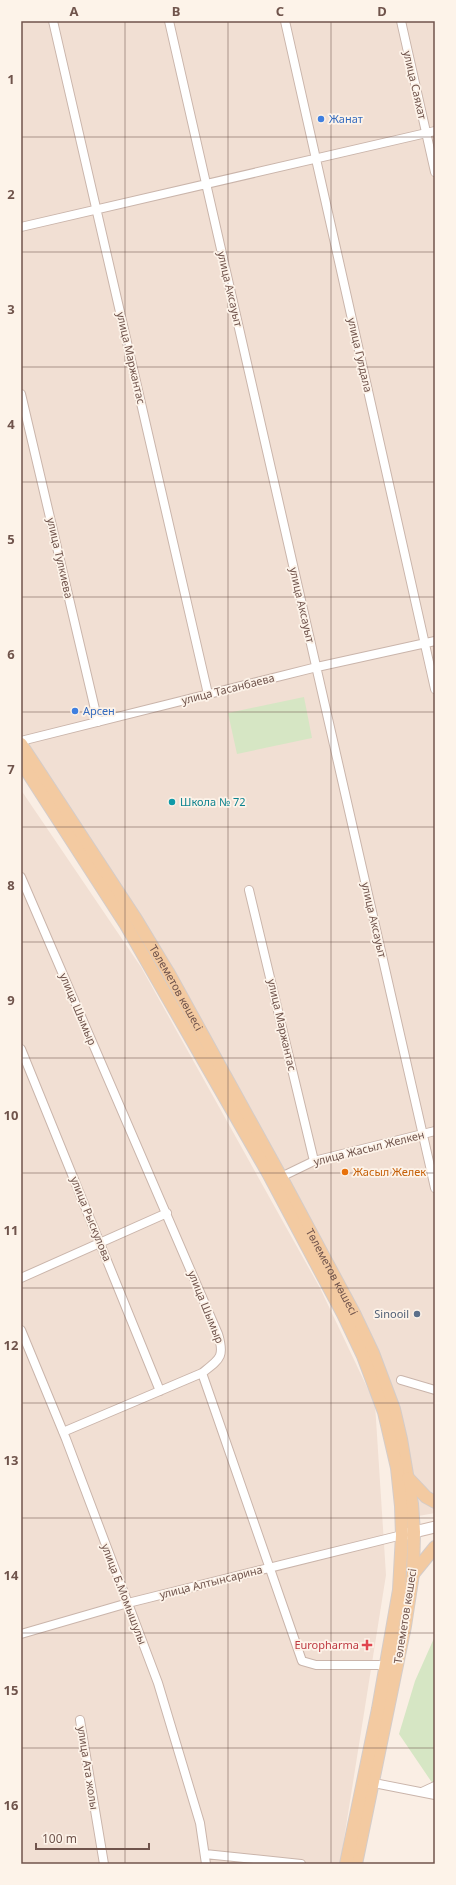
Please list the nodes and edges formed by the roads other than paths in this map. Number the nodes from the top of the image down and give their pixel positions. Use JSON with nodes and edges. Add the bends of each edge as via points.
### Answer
{"nodes":[{"id":1,"x":53,"y":21,"type":"edge"},
{"id":2,"x":169,"y":21,"type":"edge"},
{"id":3,"x":285,"y":21,"type":"edge"},
{"id":4,"x":401,"y":21,"type":"edge"},
{"id":5,"x":435,"y":131,"type":"edge"},
{"id":6,"x":426,"y":133,"type":"junction"},
{"id":7,"x":315,"y":159,"type":"junction"},
{"id":8,"x":435,"y":172,"type":"edge"},
{"id":9,"x":206,"y":184,"type":"junction"},
{"id":10,"x":97,"y":210,"type":"junction"},
{"id":11,"x":21,"y":227,"type":"edge"},
{"id":12,"x":21,"y":394,"type":"edge"},
{"id":13,"x":435,"y":641,"type":"edge"},
{"id":14,"x":425,"y":643,"type":"junction"},
{"id":15,"x":317,"y":667,"type":"junction"},
{"id":16,"x":435,"y":689,"type":"edge"},
{"id":17,"x":208,"y":694,"type":"junction"},
{"id":18,"x":98,"y":722,"type":"junction"},
{"id":19,"x":21,"y":743,"type":"edge"},
{"id":20,"x":21,"y":762,"type":"edge"},
{"id":21,"x":21,"y":877,"type":"edge"},
{"id":22,"x":250,"y":890,"type":"dead end"},
{"id":23,"x":21,"y":1048,"type":"edge"},
{"id":24,"x":435,"y":1131,"type":"edge"},
{"id":25,"x":423,"y":1134,"type":"junction"},
{"id":26,"x":314,"y":1161,"type":"junction"},
{"id":27,"x":281,"y":1177,"type":"junction"},
{"id":28,"x":435,"y":1188,"type":"edge"},
{"id":29,"x":167,"y":1213,"type":"junction"},
{"id":30,"x":101,"y":1242,"type":"junction"},
{"id":31,"x":21,"y":1278,"type":"edge"},
{"id":32,"x":21,"y":1330,"type":"edge"},
{"id":33,"x":202,"y":1373,"type":"junction"},
{"id":34,"x":401,"y":1380,"type":"dead end"},
{"id":35,"x":160,"y":1390,"type":"junction"},
{"id":36,"x":435,"y":1390,"type":"edge"},
{"id":37,"x":63,"y":1432,"type":"junction"},
{"id":38,"x":408,"y":1478,"type":"junction"},
{"id":39,"x":435,"y":1502,"type":"edge"},
{"id":40,"x":435,"y":1527,"type":"edge"},
{"id":41,"x":414,"y":1532,"type":"junction"},
{"id":42,"x":402,"y":1535,"type":"junction"},
{"id":43,"x":435,"y":1547,"type":"edge"},
{"id":44,"x":270,"y":1567,"type":"junction"},
{"id":45,"x":413,"y":1574,"type":"junction"},
{"id":46,"x":128,"y":1603,"type":"junction"},
{"id":47,"x":21,"y":1634,"type":"edge"},
{"id":48,"x":386,"y":1665,"type":"junction"},
{"id":49,"x":80,"y":1720,"type":"dead end"},
{"id":50,"x":369,"y":1782,"type":"junction"},
{"id":51,"x":435,"y":1786,"type":"edge"},
{"id":52,"x":421,"y":1792,"type":"junction"},
{"id":53,"x":435,"y":1795,"type":"edge"},
{"id":54,"x":205,"y":1854,"type":"junction"},
{"id":55,"x":104,"y":1864,"type":"edge"},
{"id":56,"x":206,"y":1864,"type":"edge"},
{"id":57,"x":301,"y":1864,"type":"edge"},
{"id":58,"x":346,"y":1864,"type":"edge"},
{"id":59,"x":356,"y":1864,"type":"edge"}],
"edges":[{"from":1,"to":10,"type":"street","name":"улица Маржантас"},
{"from":2,"to":9,"type":"street","name":"улица Аксауыт"},
{"from":3,"to":7,"type":"street","name":"улица Гулдала"},
{"from":4,"to":6,"type":"street","name":"улица Саяхат"},
{"from":5,"to":6,"type":"street"},
{"from":6,"to":7,"type":"street"},
{"from":6,"to":8,"type":"street","name":"улица Саяхат"},
{"from":7,"to":9,"type":"street"},
{"from":7,"to":14,"type":"street","name":"улица Гулдала"},
{"from":9,"to":10,"type":"street"},
{"from":9,"to":15,"type":"street","name":"улица Аксауыт"},
{"from":10,"to":11,"type":"street"},
{"from":10,"to":17,"type":"street","name":"улица Маржантас"},
{"from":12,"to":18,"type":"street","name":"улица Тулкиева"},
{"from":13,"to":14,"type":"street","name":"улица Тасанбаева"},
{"from":14,"to":15,"type":"street","name":"улица Тасанбаева"},
{"from":14,"to":16,"type":"street","name":"улица Гулдала"},
{"from":15,"to":17,"type":"street","name":"улица Тасанбаева"},
{"from":15,"to":25,"type":"street","name":"улица Аксауыт"},
{"from":17,"to":18,"type":"street","name":"улица Тасанбаева"},
{"from":18,"to":19,"type":"street","name":"улица Тасанбаева"},
{"from":19,"to":27,"type":"main road","name":"Төлеметов көшесі","via":[[160,959]]},
{"from":20,"to":42,"type":"main road","name":"Төлеметов көшесі","via":[[126,925],[268,1173],[364,1356],[384,1412],[397,1468]]},
{"from":21,"to":29,"type":"street","name":"улица Шымыр"},
{"from":22,"to":26,"type":"street","name":"улица Маржантас"},
{"from":23,"to":30,"type":"street","name":"улица Рыскулова"},
{"from":24,"to":25,"type":"street","name":"улица Жасыл Желкен"},
{"from":25,"to":26,"type":"street","name":"улица Жасыл Желкен"},
{"from":25,"to":28,"type":"street","name":"улица Аксауыт"},
{"from":26,"to":27,"type":"street","name":"улица Жасыл Желкен"},
{"from":27,"to":38,"type":"main road","name":"Төлеметов көшесі","via":[[373,1353],[394,1409]]},
{"from":29,"to":30,"type":"street"},
{"from":29,"to":33,"type":"street","name":"улица Шымыр","via":[[222,1347],[216,1362]]},
{"from":30,"to":31,"type":"street"},
{"from":30,"to":35,"type":"street","name":"улица Рыскулова"},
{"from":32,"to":37,"type":"street","name":"улица Б.Момышулы"},
{"from":33,"to":35,"type":"street","name":"улица Шымыр"},
{"from":33,"to":44,"type":"street"},
{"from":34,"to":36,"type":"street"},
{"from":35,"to":37,"type":"street","name":"улица Шымыр"},
{"from":37,"to":46,"type":"street","name":"улица Б.Момышулы"},
{"from":38,"to":39,"type":"main road","via":[[426,1497]]},
{"from":38,"to":41,"type":"main road","name":"Төлеметов көшесі"},
{"from":40,"to":41,"type":"main road"},
{"from":41,"to":42,"type":"main road"},
{"from":41,"to":45,"type":"main road","name":"Төлеметов көшесі"},
{"from":42,"to":44,"type":"street","name":"улица Алтынсарина"},
{"from":42,"to":48,"type":"main road","name":"Төлеметов көшесі","via":[[399,1590]]},
{"from":43,"to":45,"type":"main road"},
{"from":44,"to":46,"type":"street","name":"улица Алтынсарина"},
{"from":44,"to":48,"type":"street","via":[[302,1661],[316,1665]]},
{"from":45,"to":50,"type":"main road","name":"Төлеметов көшесі","via":[[409,1603]]},
{"from":46,"to":47,"type":"street","name":"улица Алтынсарина"},
{"from":46,"to":54,"type":"street","name":"улица Б.Момышулы","via":[[162,1698],[200,1823]]},
{"from":48,"to":50,"type":"main road","name":"Төлеметов көшесі"},
{"from":49,"to":55,"type":"street","name":"улица Ата жолы"},
{"from":50,"to":52,"type":"street"},
{"from":50,"to":58,"type":"main road","name":"Төлеметов көшесі"},
{"from":50,"to":59,"type":"main road","name":"Төлеметов көшесі"},
{"from":51,"to":52,"type":"street"},
{"from":52,"to":53,"type":"street"},
{"from":54,"to":56,"type":"street","name":"улица Б.Момышулы"},
{"from":54,"to":57,"type":"street"}]}
